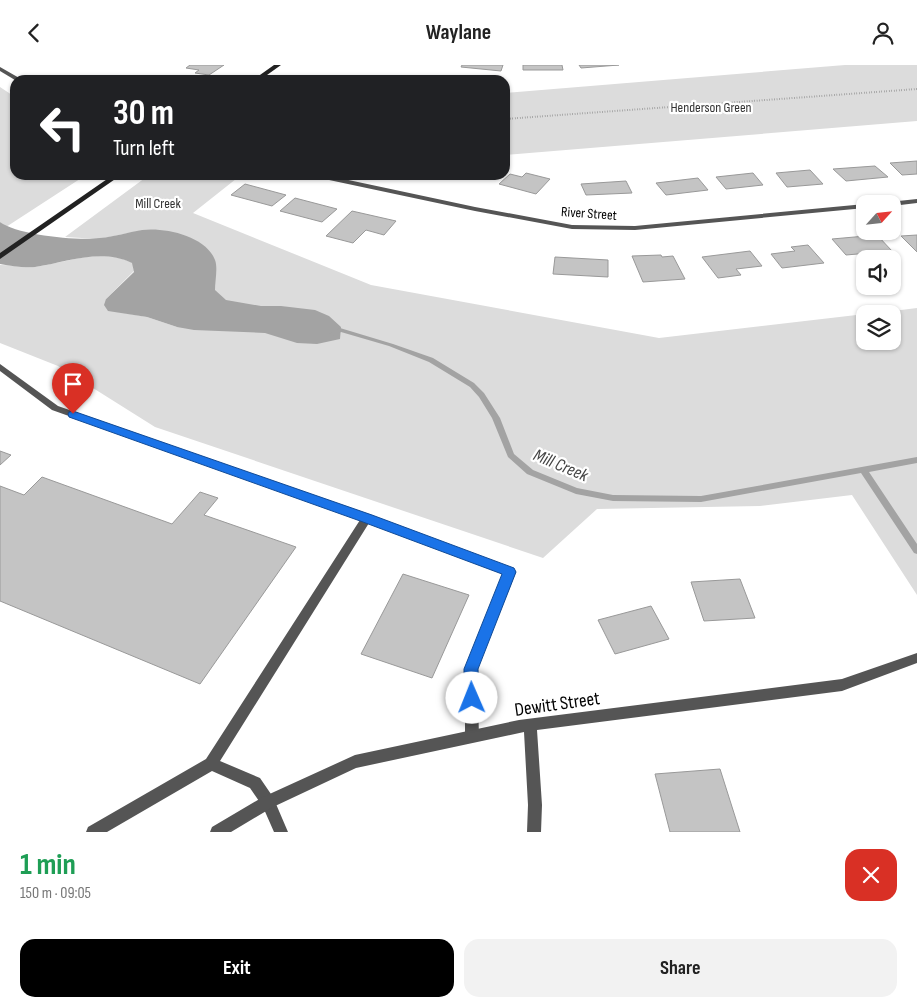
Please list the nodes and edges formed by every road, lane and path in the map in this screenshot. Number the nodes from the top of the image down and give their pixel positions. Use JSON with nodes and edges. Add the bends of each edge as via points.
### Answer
{"nodes":[{"id":1,"x":278,"y":65,"type":"edge"},
{"id":2,"x":263,"y":75,"type":"edge"},
{"id":3,"x":917,"y":89,"type":"edge"},
{"id":4,"x":510,"y":119,"type":"edge"},
{"id":5,"x":111,"y":180,"type":"edge"},
{"id":6,"x":339,"y":180,"type":"edge"},
{"id":7,"x":917,"y":201,"type":"edge"},
{"id":8,"x":901,"y":203,"type":"edge"},
{"id":9,"x":856,"y":207,"type":"edge"},
{"id":10,"x":0,"y":257,"type":"edge"},
{"id":11,"x":0,"y":367,"type":"edge"},
{"id":12,"x":367,"y":518,"type":"junction"},
{"id":13,"x":917,"y":658,"type":"edge"},
{"id":14,"x":530,"y":725,"type":"junction"},
{"id":15,"x":472,"y":736,"type":"junction"},
{"id":16,"x":211,"y":764,"type":"junction"},
{"id":17,"x":268,"y":802,"type":"junction"},
{"id":18,"x":93,"y":832,"type":"edge"},
{"id":19,"x":217,"y":832,"type":"edge"},
{"id":20,"x":281,"y":832,"type":"edge"},
{"id":21,"x":534,"y":832,"type":"edge"}],
"edges":[{"from":1,"to":2,"type":"main road"},
{"from":3,"to":4,"type":"path"},
{"from":5,"to":10,"type":"main road"},
{"from":6,"to":9,"type":"street","name":"River Street","via":[[572,227],[635,228]]},
{"from":7,"to":8,"type":"street"},
{"from":11,"to":12,"type":"street","via":[[55,408]]},
{"from":12,"to":15,"type":"street","via":[[510,572],[471,669]]},
{"from":12,"to":16,"type":"street"},
{"from":13,"to":14,"type":"street","name":"Dewitt Street","via":[[842,685]]},
{"from":14,"to":15,"type":"street","name":"Dewitt Street"},
{"from":14,"to":21,"type":"street"},
{"from":15,"to":17,"type":"street","name":"Dewitt Street","via":[[355,762]]},
{"from":16,"to":17,"type":"street","via":[[255,783]]},
{"from":16,"to":18,"type":"street"},
{"from":17,"to":19,"type":"street","name":"Dewitt Street"},
{"from":17,"to":20,"type":"street"}]}
